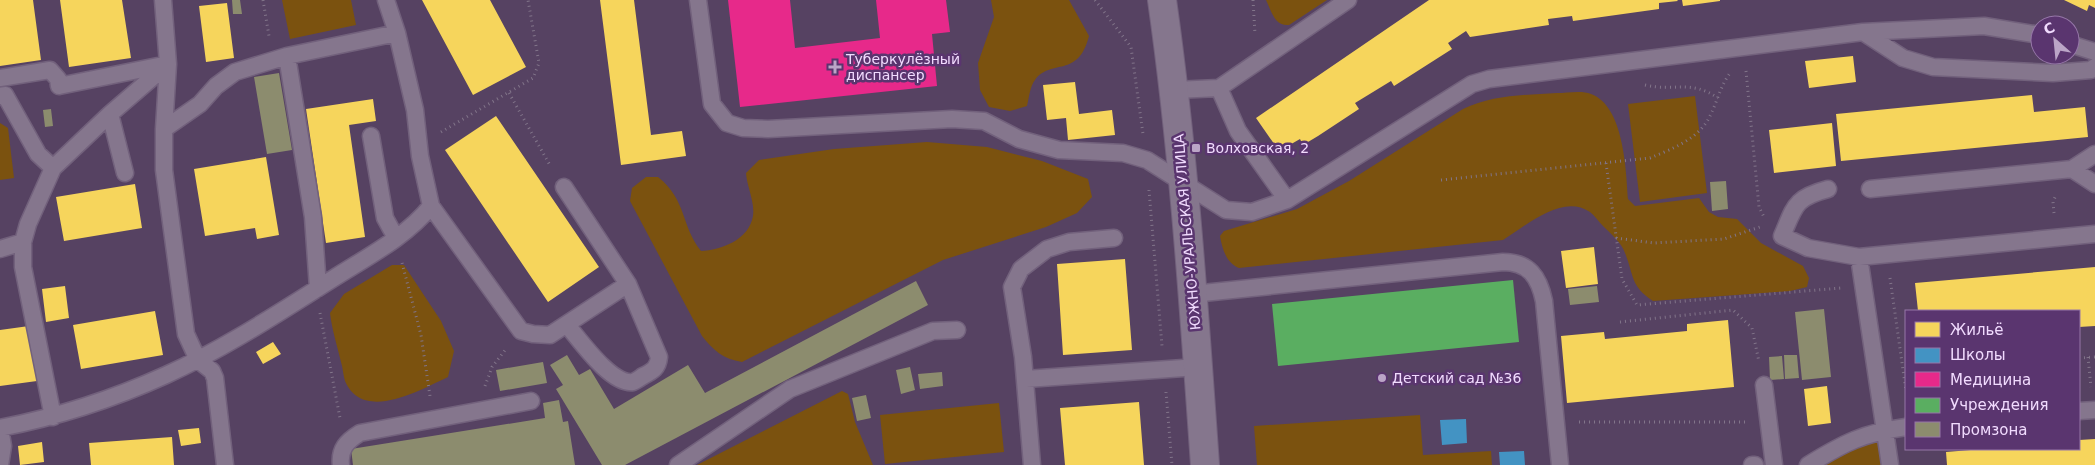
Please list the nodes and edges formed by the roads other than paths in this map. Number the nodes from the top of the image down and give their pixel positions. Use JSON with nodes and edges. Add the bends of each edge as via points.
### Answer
{"nodes":[{"id":1,"x":163,"y":0,"type":"edge"},
{"id":2,"x":386,"y":0,"type":"edge"},
{"id":3,"x":698,"y":0,"type":"edge"},
{"id":4,"x":1162,"y":0,"type":"edge"},
{"id":5,"x":1348,"y":0,"type":"edge"},
{"id":6,"x":1863,"y":32,"type":"junction"},
{"id":7,"x":396,"y":33,"type":"junction"},
{"id":8,"x":2030,"y":33,"type":"edge"},
{"id":9,"x":2080,"y":47,"type":"edge"},
{"id":10,"x":2095,"y":52,"type":"edge"},
{"id":11,"x":280,"y":57,"type":"junction"},
{"id":12,"x":168,"y":64,"type":"junction"},
{"id":13,"x":2095,"y":67,"type":"edge"},
{"id":14,"x":0,"y":78,"type":"edge"},
{"id":15,"x":1219,"y":88,"type":"junction"},
{"id":16,"x":1175,"y":90,"type":"junction"},
{"id":17,"x":0,"y":96,"type":"edge"},
{"id":18,"x":110,"y":114,"type":"junction"},
{"id":19,"x":164,"y":129,"type":"junction"},
{"id":20,"x":372,"y":136,"type":"dead end"},
{"id":21,"x":2095,"y":154,"type":"edge"},
{"id":22,"x":53,"y":168,"type":"junction"},
{"id":23,"x":2069,"y":169,"type":"junction"},
{"id":24,"x":124,"y":173,"type":"dead end"},
{"id":25,"x":1183,"y":182,"type":"junction"},
{"id":26,"x":2095,"y":184,"type":"edge"},
{"id":27,"x":564,"y":187,"type":"dead end"},
{"id":28,"x":1828,"y":189,"type":"dead end"},
{"id":29,"x":1870,"y":189,"type":"dead end"},
{"id":30,"x":1286,"y":200,"type":"junction"},
{"id":31,"x":431,"y":206,"type":"junction"},
{"id":32,"x":2095,"y":234,"type":"edge"},
{"id":33,"x":396,"y":238,"type":"junction"},
{"id":34,"x":1114,"y":238,"type":"dead end"},
{"id":35,"x":23,"y":242,"type":"junction"},
{"id":36,"x":0,"y":249,"type":"edge"},
{"id":37,"x":1859,"y":257,"type":"junction"},
{"id":38,"x":628,"y":284,"type":"junction"},
{"id":39,"x":318,"y":288,"type":"junction"},
{"id":40,"x":1193,"y":294,"type":"junction"},
{"id":41,"x":566,"y":325,"type":"junction"},
{"id":42,"x":957,"y":330,"type":"dead end"},
{"id":43,"x":198,"y":360,"type":"junction"},
{"id":44,"x":1198,"y":367,"type":"junction"},
{"id":45,"x":1026,"y":379,"type":"junction"},
{"id":46,"x":1764,"y":385,"type":"road end"},
{"id":47,"x":531,"y":401,"type":"dead end"},
{"id":48,"x":53,"y":417,"type":"junction"},
{"id":49,"x":1905,"y":427,"type":"edge"},
{"id":50,"x":0,"y":428,"type":"edge"},
{"id":51,"x":1886,"y":430,"type":"junction"},
{"id":52,"x":0,"y":465,"type":"edge"},
{"id":53,"x":225,"y":465,"type":"edge"},
{"id":54,"x":341,"y":465,"type":"edge"},
{"id":55,"x":678,"y":465,"type":"edge"},
{"id":56,"x":1032,"y":465,"type":"edge"},
{"id":57,"x":1204,"y":465,"type":"edge"},
{"id":58,"x":1560,"y":465,"type":"edge"},
{"id":59,"x":1774,"y":465,"type":"edge"},
{"id":60,"x":1808,"y":465,"type":"edge"},
{"id":61,"x":1890,"y":465,"type":"edge"}],
"edges":[{"from":1,"to":12,"type":"lane"},
{"from":2,"to":7,"type":"lane"},
{"from":3,"to":25,"type":"lane","via":[[712,104],[727,122],[743,128],[768,129],[952,118],[984,121],[1019,139],[1058,150],[1123,153],[1147,160]]},
{"from":4,"to":16,"type":"main road","name":"ЮЖНО-УРАЛЬСКАЯ УЛИЦА"},
{"from":5,"to":15,"type":"lane"},
{"from":6,"to":8,"type":"lane","via":[[1984,26]]},
{"from":6,"to":13,"type":"lane","via":[[1903,58],[1933,67],[2053,72],[2091,70]]},
{"from":6,"to":30,"type":"lane","via":[[1744,52],[1489,79],[1472,84]]},
{"from":7,"to":11,"type":"lane"},
{"from":7,"to":31,"type":"lane"},
{"from":9,"to":10,"type":"lane"},
{"from":11,"to":19,"type":"lane","via":[[235,72],[200,104]]},
{"from":11,"to":39,"type":"lane","via":[[312,217]]},
{"from":12,"to":14,"type":"lane","via":[[58,86],[58,79],[50,70]]},
{"from":12,"to":18,"type":"lane"},
{"from":12,"to":19,"type":"lane"},
{"from":15,"to":16,"type":"lane"},
{"from":15,"to":30,"type":"lane","via":[[1238,131]]},
{"from":16,"to":25,"type":"main road","name":"ЮЖНО-УРАЛЬСКАЯ УЛИЦА"},
{"from":17,"to":22,"type":"lane","via":[[5,95],[38,154]]},
{"from":18,"to":22,"type":"lane"},
{"from":18,"to":24,"type":"lane"},
{"from":19,"to":43,"type":"lane","via":[[166,188],[176,270],[186,334]]},
{"from":20,"to":33,"type":"lane","via":[[385,218]]},
{"from":21,"to":23,"type":"lane"},
{"from":22,"to":35,"type":"lane"},
{"from":23,"to":26,"type":"lane"},
{"from":23,"to":29,"type":"lane"},
{"from":25,"to":30,"type":"lane","via":[[1226,210],[1252,212]]},
{"from":25,"to":40,"type":"main road","name":"ЮЖНО-УРАЛЬСКАЯ УЛИЦА"},
{"from":27,"to":38,"type":"lane"},
{"from":28,"to":37,"type":"lane","via":[[1809,194],[1792,209],[1782,236],[1808,248]]},
{"from":31,"to":33,"type":"lane"},
{"from":31,"to":41,"type":"lane","via":[[521,331],[550,335]]},
{"from":32,"to":37,"type":"lane"},
{"from":33,"to":39,"type":"lane"},
{"from":34,"to":45,"type":"lane","via":[[1062,244],[1047,249],[1021,269],[1012,287]]},
{"from":35,"to":36,"type":"lane"},
{"from":35,"to":48,"type":"lane","via":[[23,267]]},
{"from":37,"to":51,"type":"lane"},
{"from":38,"to":41,"type":"lane"},
{"from":38,"to":41,"type":"lane","via":[[659,357],[654,370],[634,382],[614,376]]},
{"from":39,"to":43,"type":"lane"},
{"from":40,"to":44,"type":"main road","name":"ЮЖНО-УРАЛЬСКАЯ УЛИЦА"},
{"from":40,"to":58,"type":"lane","via":[[1504,262],[1524,265],[1537,277],[1543,296]]},
{"from":42,"to":55,"type":"lane","via":[[933,330],[790,389]]},
{"from":43,"to":48,"type":"lane","via":[[165,376]]},
{"from":43,"to":53,"type":"lane","via":[[212,371],[215,378]]},
{"from":44,"to":45,"type":"lane"},
{"from":44,"to":57,"type":"main road","name":"ЮЖНО-УРАЛЬСКАЯ УЛИЦА"},
{"from":45,"to":56,"type":"lane"},
{"from":46,"to":59,"type":"lane"},
{"from":47,"to":54,"type":"lane","via":[[360,433],[345,445],[340,457]]},
{"from":48,"to":50,"type":"lane"},
{"from":49,"to":51,"type":"lane"},
{"from":50,"to":52,"type":"lane","via":[[3,446]]},
{"from":51,"to":60,"type":"lane","via":[[1850,440]]},
{"from":51,"to":61,"type":"lane"}]}
